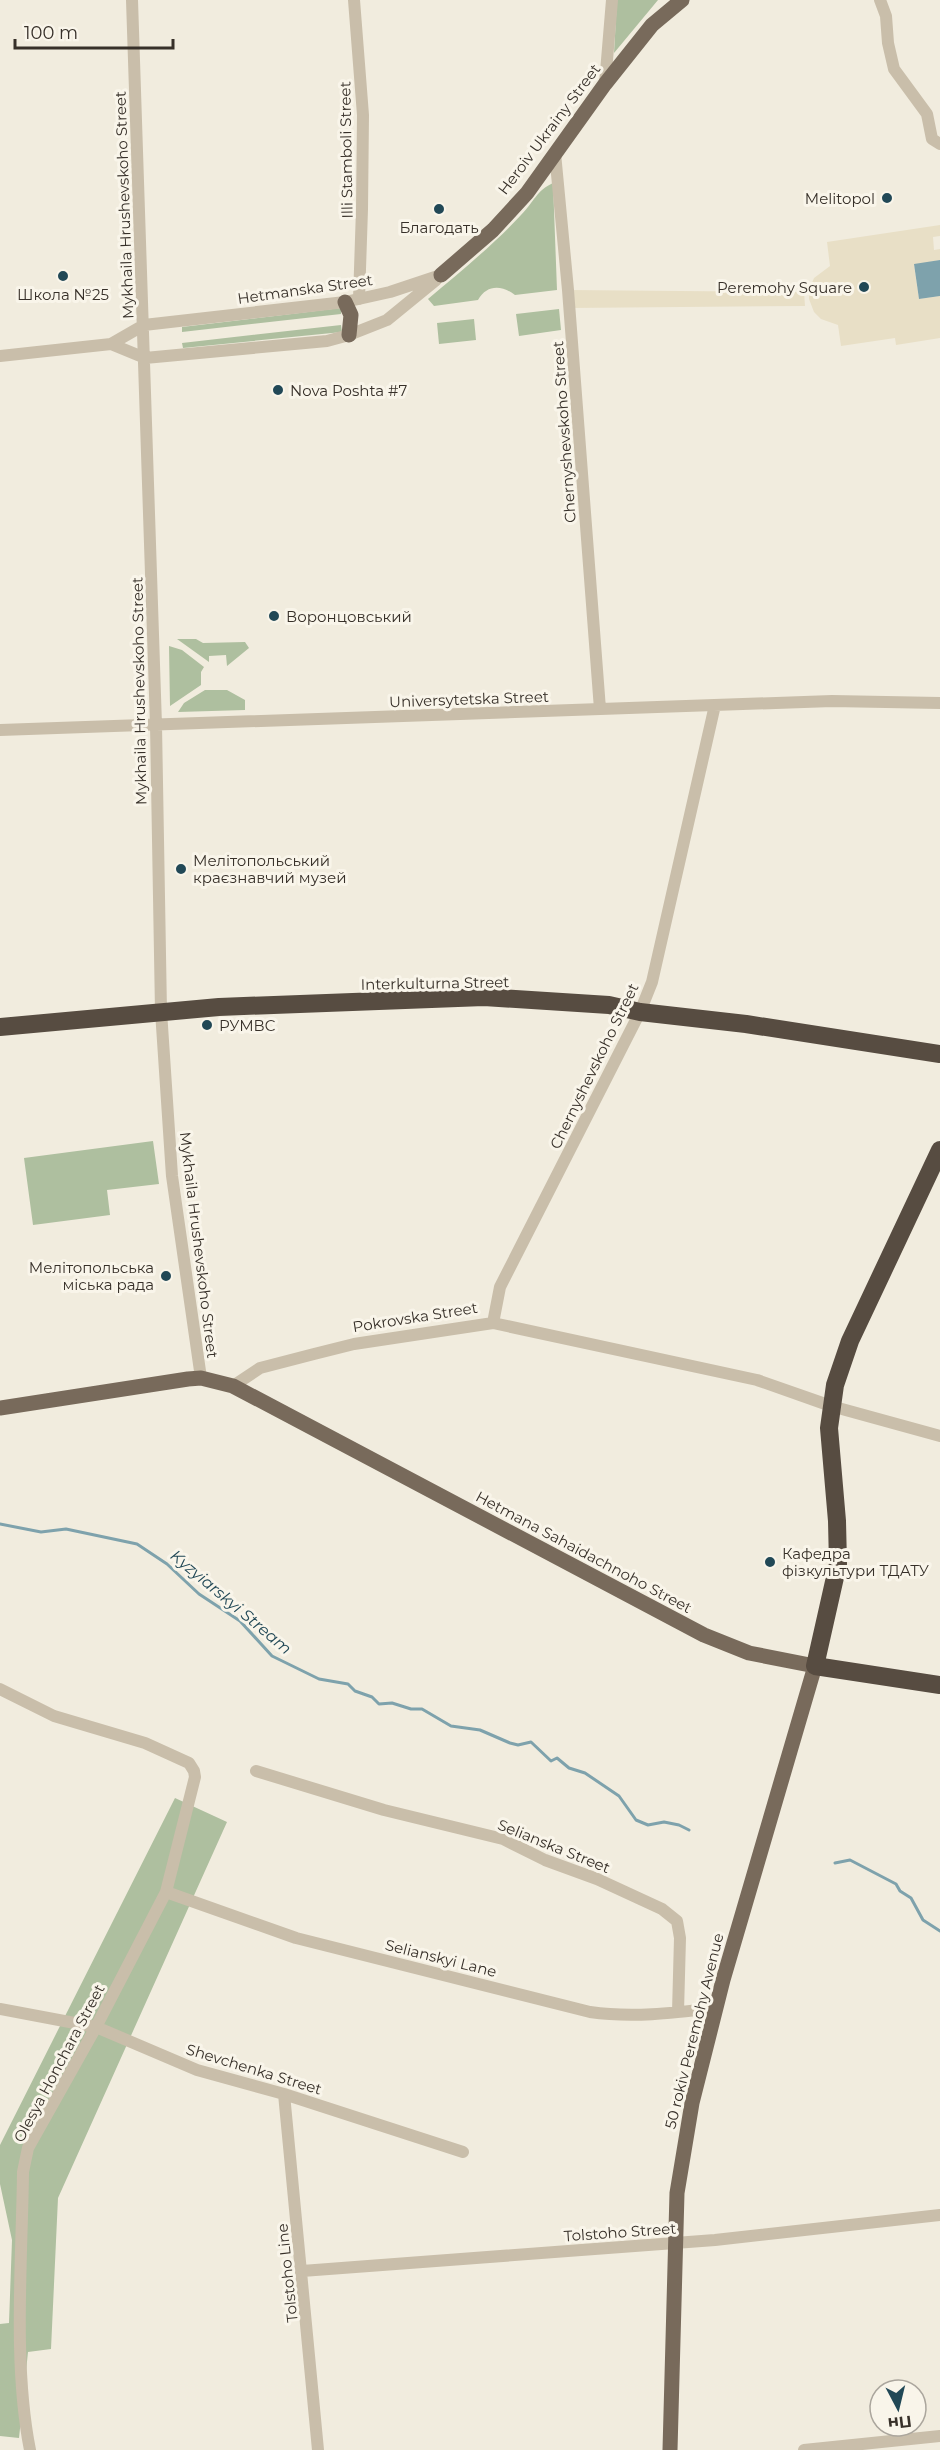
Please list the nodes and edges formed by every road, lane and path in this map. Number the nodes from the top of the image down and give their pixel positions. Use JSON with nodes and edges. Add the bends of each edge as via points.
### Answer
{"nodes":[{"id":1,"x":132,"y":0,"type":"edge"},
{"id":2,"x":354,"y":0,"type":"edge"},
{"id":3,"x":612,"y":0,"type":"edge"},
{"id":4,"x":682,"y":0,"type":"edge"},
{"id":5,"x":880,"y":0,"type":"edge"},
{"id":6,"x":605,"y":84,"type":"junction"},
{"id":7,"x":940,"y":144,"type":"edge"},
{"id":8,"x":555,"y":153,"type":"junction"},
{"id":9,"x":441,"y":275,"type":"junction"},
{"id":10,"x":352,"y":300,"type":"junction"},
{"id":11,"x":144,"y":325,"type":"junction"},
{"id":12,"x":349,"y":335,"type":"junction"},
{"id":13,"x":111,"y":344,"type":"junction"},
{"id":14,"x":0,"y":356,"type":"edge"},
{"id":15,"x":145,"y":358,"type":"junction"},
{"id":16,"x":940,"y":703,"type":"edge"},
{"id":17,"x":715,"y":705,"type":"junction"},
{"id":18,"x":600,"y":709,"type":"junction"},
{"id":19,"x":156,"y":726,"type":"junction"},
{"id":20,"x":0,"y":730,"type":"edge"},
{"id":21,"x":161,"y":1011,"type":"junction"},
{"id":22,"x":640,"y":1012,"type":"junction"},
{"id":23,"x":0,"y":1027,"type":"edge"},
{"id":24,"x":940,"y":1054,"type":"edge"},
{"id":25,"x":940,"y":1150,"type":"edge"},
{"id":26,"x":493,"y":1323,"type":"junction"},
{"id":27,"x":201,"y":1378,"type":"junction"},
{"id":28,"x":233,"y":1386,"type":"junction"},
{"id":29,"x":831,"y":1406,"type":"junction"},
{"id":30,"x":0,"y":1408,"type":"edge"},
{"id":31,"x":940,"y":1436,"type":"edge"},
{"id":32,"x":815,"y":1666,"type":"junction"},
{"id":33,"x":940,"y":1685,"type":"edge"},
{"id":34,"x":0,"y":1689,"type":"edge"},
{"id":35,"x":256,"y":1771,"type":"dead end"},
{"id":36,"x":166,"y":1892,"type":"junction"},
{"id":37,"x":715,"y":2008,"type":"junction"},
{"id":38,"x":0,"y":2009,"type":"edge"},
{"id":39,"x":678,"y":2012,"type":"junction"},
{"id":40,"x":96,"y":2027,"type":"junction"},
{"id":41,"x":284,"y":2094,"type":"junction"},
{"id":42,"x":464,"y":2152,"type":"dead end"},
{"id":43,"x":940,"y":2215,"type":"edge"},
{"id":44,"x":675,"y":2243,"type":"junction"},
{"id":45,"x":302,"y":2271,"type":"junction"},
{"id":46,"x":940,"y":2436,"type":"edge"},
{"id":47,"x":30,"y":2450,"type":"edge"},
{"id":48,"x":318,"y":2450,"type":"edge"},
{"id":49,"x":670,"y":2450,"type":"edge"},
{"id":50,"x":804,"y":2450,"type":"edge"}],
"edges":[{"from":1,"to":11,"type":"street","name":"Mykhaila Hrushevskoho Street"},
{"from":2,"to":10,"type":"street","name":"Illi Stamboli Street","via":[[363,115]]},
{"from":3,"to":6,"type":"street"},
{"from":4,"to":6,"type":"main road","name":"Heroiv Ukrainy Street","via":[[652,25]]},
{"from":5,"to":7,"type":"street","via":[[894,69],[927,114],[932,139]]},
{"from":6,"to":8,"type":"main road","name":"Heroiv Ukrainy Street"},
{"from":8,"to":9,"type":"main road","name":"Heroiv Ukrainy Street","via":[[527,193],[493,230]]},
{"from":8,"to":18,"type":"street","name":"Chernyshevskoho Street"},
{"from":9,"to":10,"type":"street","name":"Hetmanska Street"},
{"from":9,"to":12,"type":"street","name":"Hetmanska Street","via":[[387,320]]},
{"from":10,"to":11,"type":"street","name":"Hetmanska Street"},
{"from":10,"to":12,"type":"main road"},
{"from":11,"to":13,"type":"street","name":"Hetmanska Street"},
{"from":11,"to":15,"type":"street","name":"Mykhaila Hrushevskoho Street"},
{"from":12,"to":15,"type":"street","name":"Hetmanska Street","via":[[327,341]]},
{"from":13,"to":14,"type":"street","name":"Hetmanska Street"},
{"from":13,"to":15,"type":"street","name":"Hetmanska Street"},
{"from":15,"to":19,"type":"street","name":"Mykhaila Hrushevskoho Street"},
{"from":16,"to":17,"type":"street","name":"Universytetska Street"},
{"from":17,"to":18,"type":"street","name":"Universytetska Street"},
{"from":17,"to":22,"type":"street","name":"Chernyshevskoho Street","via":[[652,982]]},
{"from":18,"to":19,"type":"street","name":"Universytetska Street"},
{"from":19,"to":20,"type":"street","name":"Universytetska Street"},
{"from":19,"to":21,"type":"street","name":"Mykhaila Hrushevskoho Street"},
{"from":21,"to":22,"type":"highway","name":"Interkulturna Street","via":[[484,997],[609,1005]]},
{"from":21,"to":23,"type":"highway","name":"Interkulturna Street"},
{"from":21,"to":27,"type":"street","name":"Mykhaila Hrushevskoho Street","via":[[172,1176]]},
{"from":22,"to":24,"type":"highway","name":"Interkulturna Street"},
{"from":22,"to":26,"type":"street","name":"Chernyshevskoho Street","via":[[500,1287]]},
{"from":25,"to":29,"type":"highway","via":[[850,1341]]},
{"from":26,"to":28,"type":"street","name":"Pokrovska Street","via":[[354,1344],[260,1368]]},
{"from":26,"to":29,"type":"street","name":"Pokrovska Street","via":[[757,1380]]},
{"from":27,"to":28,"type":"main road"},
{"from":27,"to":30,"type":"main road"},
{"from":28,"to":32,"type":"main road","name":"Hetmana Sahaidachnoho Street","via":[[704,1635],[749,1653]]},
{"from":29,"to":31,"type":"street","name":"Pokrovska Street"},
{"from":29,"to":32,"type":"highway","via":[[838,1564]]},
{"from":32,"to":33,"type":"highway","name":"Hetmana Sahaidachnoho Street"},
{"from":32,"to":37,"type":"main road","name":"50 rokiv Peremohy Avenue"},
{"from":34,"to":36,"type":"street","name":"Olesya Honchara Street","via":[[54,1716],[146,1743],[189,1763],[195,1777]]},
{"from":35,"to":39,"type":"street","name":"Selianska Street","via":[[384,1810],[503,1839],[662,1909],[676,1922],[680,1938]]},
{"from":36,"to":39,"type":"street","name":"Selianskyi Lane","via":[[296,1938],[590,2012],[615,2016]]},
{"from":36,"to":40,"type":"street","name":"Olesya Honchara Street"},
{"from":37,"to":39,"type":"street","name":"Selianskyi Lane"},
{"from":37,"to":44,"type":"main road","name":"50 rokiv Peremohy Avenue","via":[[676,2193]]},
{"from":38,"to":40,"type":"street","name":"Shevchenka Street"},
{"from":40,"to":41,"type":"street","name":"Shevchenka Street","via":[[197,2070]]},
{"from":40,"to":47,"type":"street","name":"Olesya Honchara Street","via":[[28,2148],[23,2172],[21,2354]]},
{"from":41,"to":42,"type":"street","name":"Shevchenka Street"},
{"from":41,"to":45,"type":"street","name":"Tolstoho Line"},
{"from":43,"to":44,"type":"street","name":"Tolstoho Street"},
{"from":44,"to":45,"type":"street","name":"Tolstoho Street"},
{"from":44,"to":49,"type":"main road","name":"50 rokiv Peremohy Avenue"},
{"from":45,"to":48,"type":"street","name":"Tolstoho Line"},
{"from":46,"to":50,"type":"street"}]}
